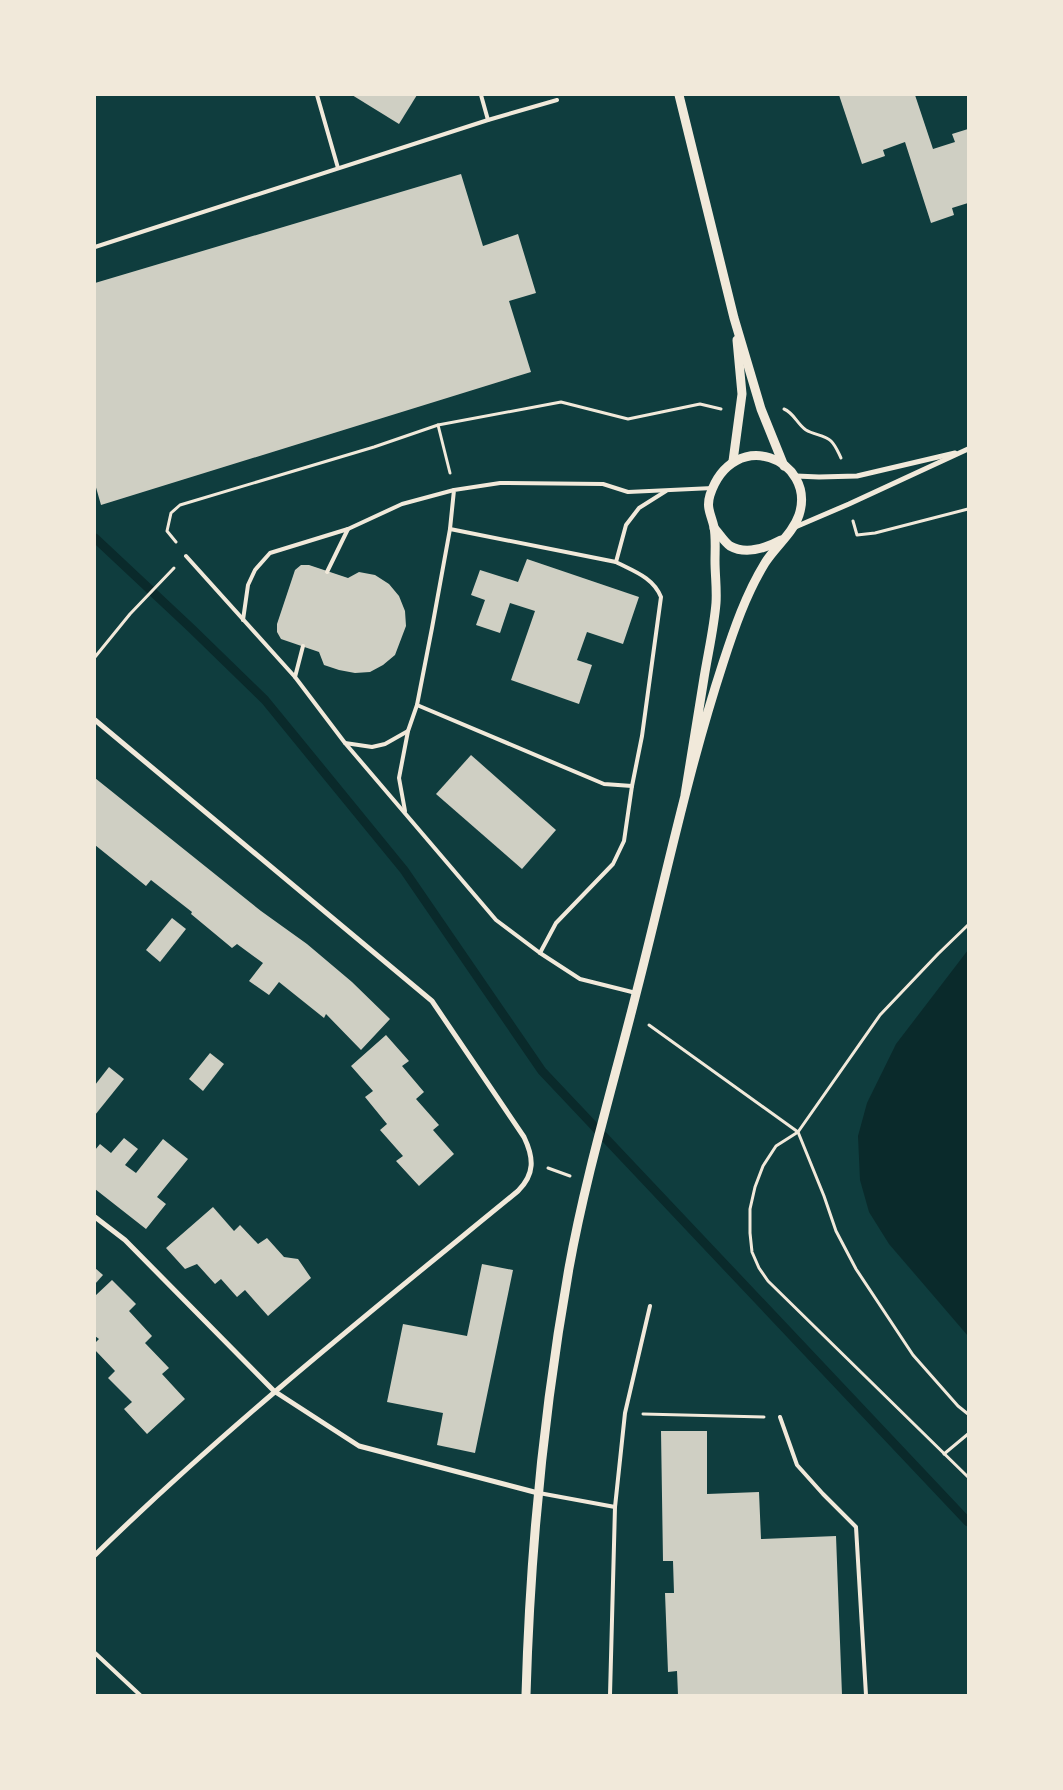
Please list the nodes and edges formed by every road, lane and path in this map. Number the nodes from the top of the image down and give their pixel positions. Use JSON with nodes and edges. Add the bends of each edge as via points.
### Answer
{"nodes":[{"id":1,"x":317,"y":95,"type":"edge"},
{"id":2,"x":481,"y":95,"type":"edge"},
{"id":3,"x":679,"y":95,"type":"edge"},
{"id":4,"x":557,"y":100,"type":"dead end"},
{"id":5,"x":488,"y":120,"type":"junction"},
{"id":6,"x":338,"y":168,"type":"junction"},
{"id":7,"x":95,"y":247,"type":"edge"},
{"id":8,"x":734,"y":318,"type":"junction"},
{"id":9,"x":781,"y":409,"type":"dead end"},
{"id":10,"x":726,"y":410,"type":"dead end"},
{"id":11,"x":438,"y":426,"type":"junction"},
{"id":12,"x":968,"y":449,"type":"edge"},
{"id":13,"x":733,"y":461,"type":"junction"},
{"id":14,"x":842,"y":462,"type":"dead end"},
{"id":15,"x":784,"y":466,"type":"junction"},
{"id":16,"x":796,"y":476,"type":"junction"},
{"id":17,"x":713,"y":488,"type":"junction"},
{"id":18,"x":454,"y":490,"type":"junction"},
{"id":19,"x":666,"y":492,"type":"junction"},
{"id":20,"x":968,"y":508,"type":"edge"},
{"id":21,"x":714,"y":528,"type":"junction"},
{"id":22,"x":793,"y":528,"type":"junction"},
{"id":23,"x":348,"y":529,"type":"junction"},
{"id":24,"x":450,"y":529,"type":"junction"},
{"id":25,"x":857,"y":535,"type":"dead end"},
{"id":26,"x":783,"y":539,"type":"junction"},
{"id":27,"x":186,"y":556,"type":"joint"},
{"id":28,"x":616,"y":562,"type":"junction"},
{"id":29,"x":327,"y":572,"type":"dead end"},
{"id":30,"x":168,"y":575,"type":"dead end"},
{"id":31,"x":243,"y":620,"type":"junction"},
{"id":32,"x":303,"y":646,"type":"dead end"},
{"id":33,"x":95,"y":657,"type":"edge"},
{"id":34,"x":296,"y":677,"type":"junction"},
{"id":35,"x":417,"y":705,"type":"junction"},
{"id":36,"x":95,"y":720,"type":"edge"},
{"id":37,"x":408,"y":731,"type":"junction"},
{"id":38,"x":345,"y":743,"type":"junction"},
{"id":39,"x":632,"y":786,"type":"junction"},
{"id":40,"x":685,"y":794,"type":"junction"},
{"id":41,"x":405,"y":812,"type":"junction"},
{"id":42,"x":968,"y":925,"type":"edge"},
{"id":43,"x":540,"y":953,"type":"junction"},
{"id":44,"x":636,"y":993,"type":"junction"},
{"id":45,"x":631,"y":1012,"type":"junction"},
{"id":46,"x":798,"y":1132,"type":"junction"},
{"id":47,"x":532,"y":1162,"type":"junction"},
{"id":48,"x":587,"y":1182,"type":"junction"},
{"id":49,"x":95,"y":1217,"type":"edge"},
{"id":50,"x":650,"y":1306,"type":"dead end"},
{"id":51,"x":274,"y":1391,"type":"junction"},
{"id":52,"x":625,"y":1413,"type":"junction"},
{"id":53,"x":968,"y":1414,"type":"edge"},
{"id":54,"x":780,"y":1418,"type":"joint"},
{"id":55,"x":968,"y":1434,"type":"edge"},
{"id":56,"x":944,"y":1454,"type":"junction"},
{"id":57,"x":968,"y":1477,"type":"edge"},
{"id":58,"x":538,"y":1493,"type":"junction"},
{"id":59,"x":615,"y":1507,"type":"junction"},
{"id":60,"x":95,"y":1555,"type":"edge"},
{"id":61,"x":95,"y":1653,"type":"edge"},
{"id":62,"x":140,"y":1695,"type":"edge"},
{"id":63,"x":526,"y":1695,"type":"edge"},
{"id":64,"x":610,"y":1695,"type":"edge"},
{"id":65,"x":866,"y":1695,"type":"edge"}],
"edges":[{"from":1,"to":6,"type":"lane"},
{"from":2,"to":5,"type":"lane"},
{"from":3,"to":8,"type":"street"},
{"from":4,"to":5,"type":"lane"},
{"from":5,"to":6,"type":"lane"},
{"from":6,"to":7,"type":"lane"},
{"from":8,"to":13,"type":"street","via":[[742,394]]},
{"from":8,"to":15,"type":"street","via":[[761,409]]},
{"from":9,"to":14,"type":"path","via":[[790,412],[811,433],[829,439]]},
{"from":10,"to":11,"type":"path","via":[[700,404],[628,419],[561,402]]},
{"from":11,"to":18,"type":"path"},
{"from":11,"to":27,"type":"path","via":[[180,505],[171,513],[167,531]]},
{"from":12,"to":16,"type":"street","via":[[857,476]]},
{"from":12,"to":22,"type":"street"},
{"from":13,"to":15,"type":"street","via":[[766,456]]},
{"from":13,"to":17,"type":"street","via":[[720,474]]},
{"from":15,"to":16,"type":"street"},
{"from":16,"to":22,"type":"street","via":[[800,512]]},
{"from":17,"to":19,"type":"lane"},
{"from":17,"to":21,"type":"street","via":[[707,506]]},
{"from":18,"to":19,"type":"lane","via":[[500,483],[603,484],[628,492]]},
{"from":18,"to":23,"type":"lane","via":[[402,504]]},
{"from":18,"to":24,"type":"lane"},
{"from":19,"to":28,"type":"lane","via":[[640,508],[626,525]]},
{"from":20,"to":25,"type":"path","via":[[875,534]]},
{"from":21,"to":26,"type":"street","via":[[730,546],[748,550],[765,548]]},
{"from":21,"to":40,"type":"street","via":[[716,600]]},
{"from":22,"to":26,"type":"street"},
{"from":23,"to":29,"type":"lane"},
{"from":23,"to":31,"type":"lane","via":[[270,553],[255,570],[248,585]]},
{"from":24,"to":28,"type":"lane"},
{"from":24,"to":35,"type":"lane"},
{"from":26,"to":40,"type":"street","via":[[742,605]]},
{"from":27,"to":31,"type":"lane"},
{"from":28,"to":39,"type":"lane","via":[[649,580],[657,587],[660,597],[642,736]]},
{"from":30,"to":33,"type":"path"},
{"from":31,"to":34,"type":"lane"},
{"from":32,"to":34,"type":"lane"},
{"from":34,"to":38,"type":"lane"},
{"from":35,"to":37,"type":"lane"},
{"from":35,"to":39,"type":"lane","via":[[604,784]]},
{"from":36,"to":47,"type":"street","via":[[432,1001],[524,1137]]},
{"from":37,"to":38,"type":"lane","via":[[372,748]]},
{"from":37,"to":41,"type":"lane","via":[[398,778]]},
{"from":38,"to":41,"type":"lane"},
{"from":39,"to":43,"type":"lane","via":[[624,840],[613,864],[556,923]]},
{"from":40,"to":44,"type":"street"},
{"from":41,"to":43,"type":"lane","via":[[496,920]]},
{"from":42,"to":46,"type":"path","via":[[880,1015]]},
{"from":43,"to":44,"type":"lane","via":[[580,979]]},
{"from":44,"to":45,"type":"street"},
{"from":45,"to":46,"type":"path"},
{"from":45,"to":48,"type":"street"},
{"from":46,"to":53,"type":"path","via":[[836,1231],[856,1269],[913,1355]]},
{"from":46,"to":56,"type":"path","via":[[776,1146],[755,1187],[750,1209],[750,1233],[752,1252],[759,1268],[768,1281]]},
{"from":47,"to":48,"type":"path"},
{"from":47,"to":51,"type":"street","via":[[524,1184]]},
{"from":48,"to":58,"type":"street","via":[[569,1265]]},
{"from":49,"to":51,"type":"street","via":[[125,1240]]},
{"from":50,"to":52,"type":"lane"},
{"from":51,"to":58,"type":"street","via":[[359,1446]]},
{"from":51,"to":60,"type":"street"},
{"from":52,"to":54,"type":"path"},
{"from":52,"to":59,"type":"lane"},
{"from":54,"to":65,"type":"lane","via":[[797,1465],[856,1527]]},
{"from":55,"to":56,"type":"path"},
{"from":56,"to":57,"type":"path"},
{"from":58,"to":59,"type":"lane"},
{"from":58,"to":63,"type":"street","via":[[528,1618]]},
{"from":59,"to":64,"type":"lane"},
{"from":61,"to":62,"type":"lane"}]}
